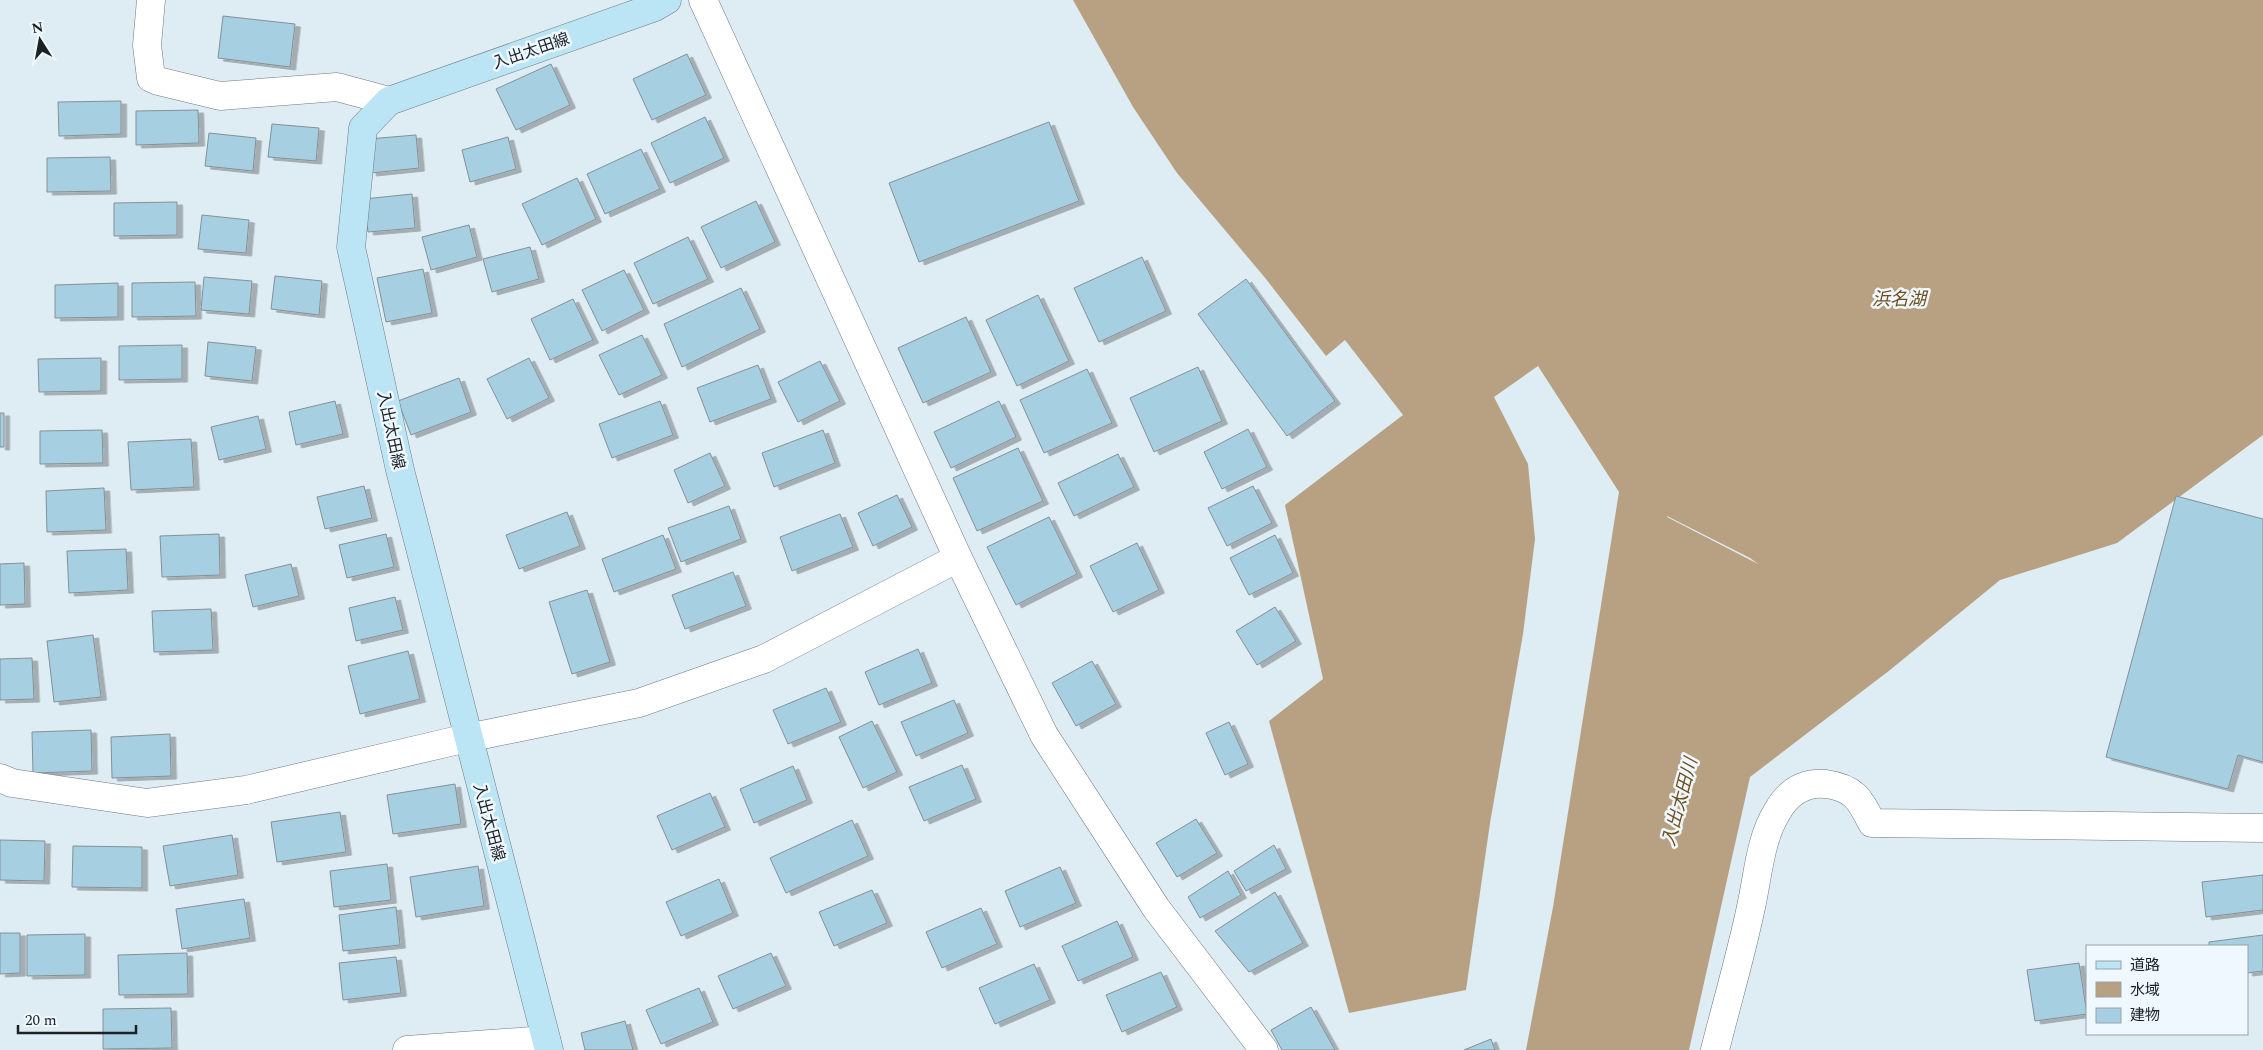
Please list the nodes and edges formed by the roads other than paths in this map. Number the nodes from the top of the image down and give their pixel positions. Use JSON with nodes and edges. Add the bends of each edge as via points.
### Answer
{"nodes":[{"id":1,"x":150,"y":0,"type":"edge"},
{"id":2,"x":667,"y":0,"type":"edge"},
{"id":3,"x":703,"y":0,"type":"edge"},
{"id":4,"x":389,"y":101,"type":"junction"},
{"id":5,"x":958,"y":558,"type":"junction"},
{"id":6,"x":468,"y":738,"type":"junction"},
{"id":7,"x":0,"y":778,"type":"edge"},
{"id":8,"x":2263,"y":828,"type":"edge"},
{"id":9,"x":548,"y":1045,"type":"edge"},
{"id":10,"x":407,"y":1050,"type":"edge"},
{"id":11,"x":1264,"y":1050,"type":"edge"},
{"id":12,"x":1715,"y":1050,"type":"edge"}],
"edges":[{"from":1,"to":4,"type":"street","via":[[147,45],[151,78],[158,81],[220,96],[337,87]]},
{"from":2,"to":4,"type":"main road","name":"入出太田線"},
{"from":3,"to":5,"type":"street"},
{"from":4,"to":6,"type":"main road","name":"入出太田線","via":[[363,128],[351,247],[400,470]]},
{"from":5,"to":6,"type":"street","via":[[764,659],[639,703]]},
{"from":5,"to":11,"type":"street","via":[[1044,734],[1156,908]]},
{"from":6,"to":7,"type":"street","via":[[246,790],[147,803],[12,783]]},
{"from":6,"to":9,"type":"main road","name":"入出太田線"},
{"from":8,"to":12,"type":"street","via":[[1872,823],[1858,796],[1835,786],[1811,783],[1790,794],[1776,812],[1765,840]]},
{"from":9,"to":10,"type":"street"}]}
